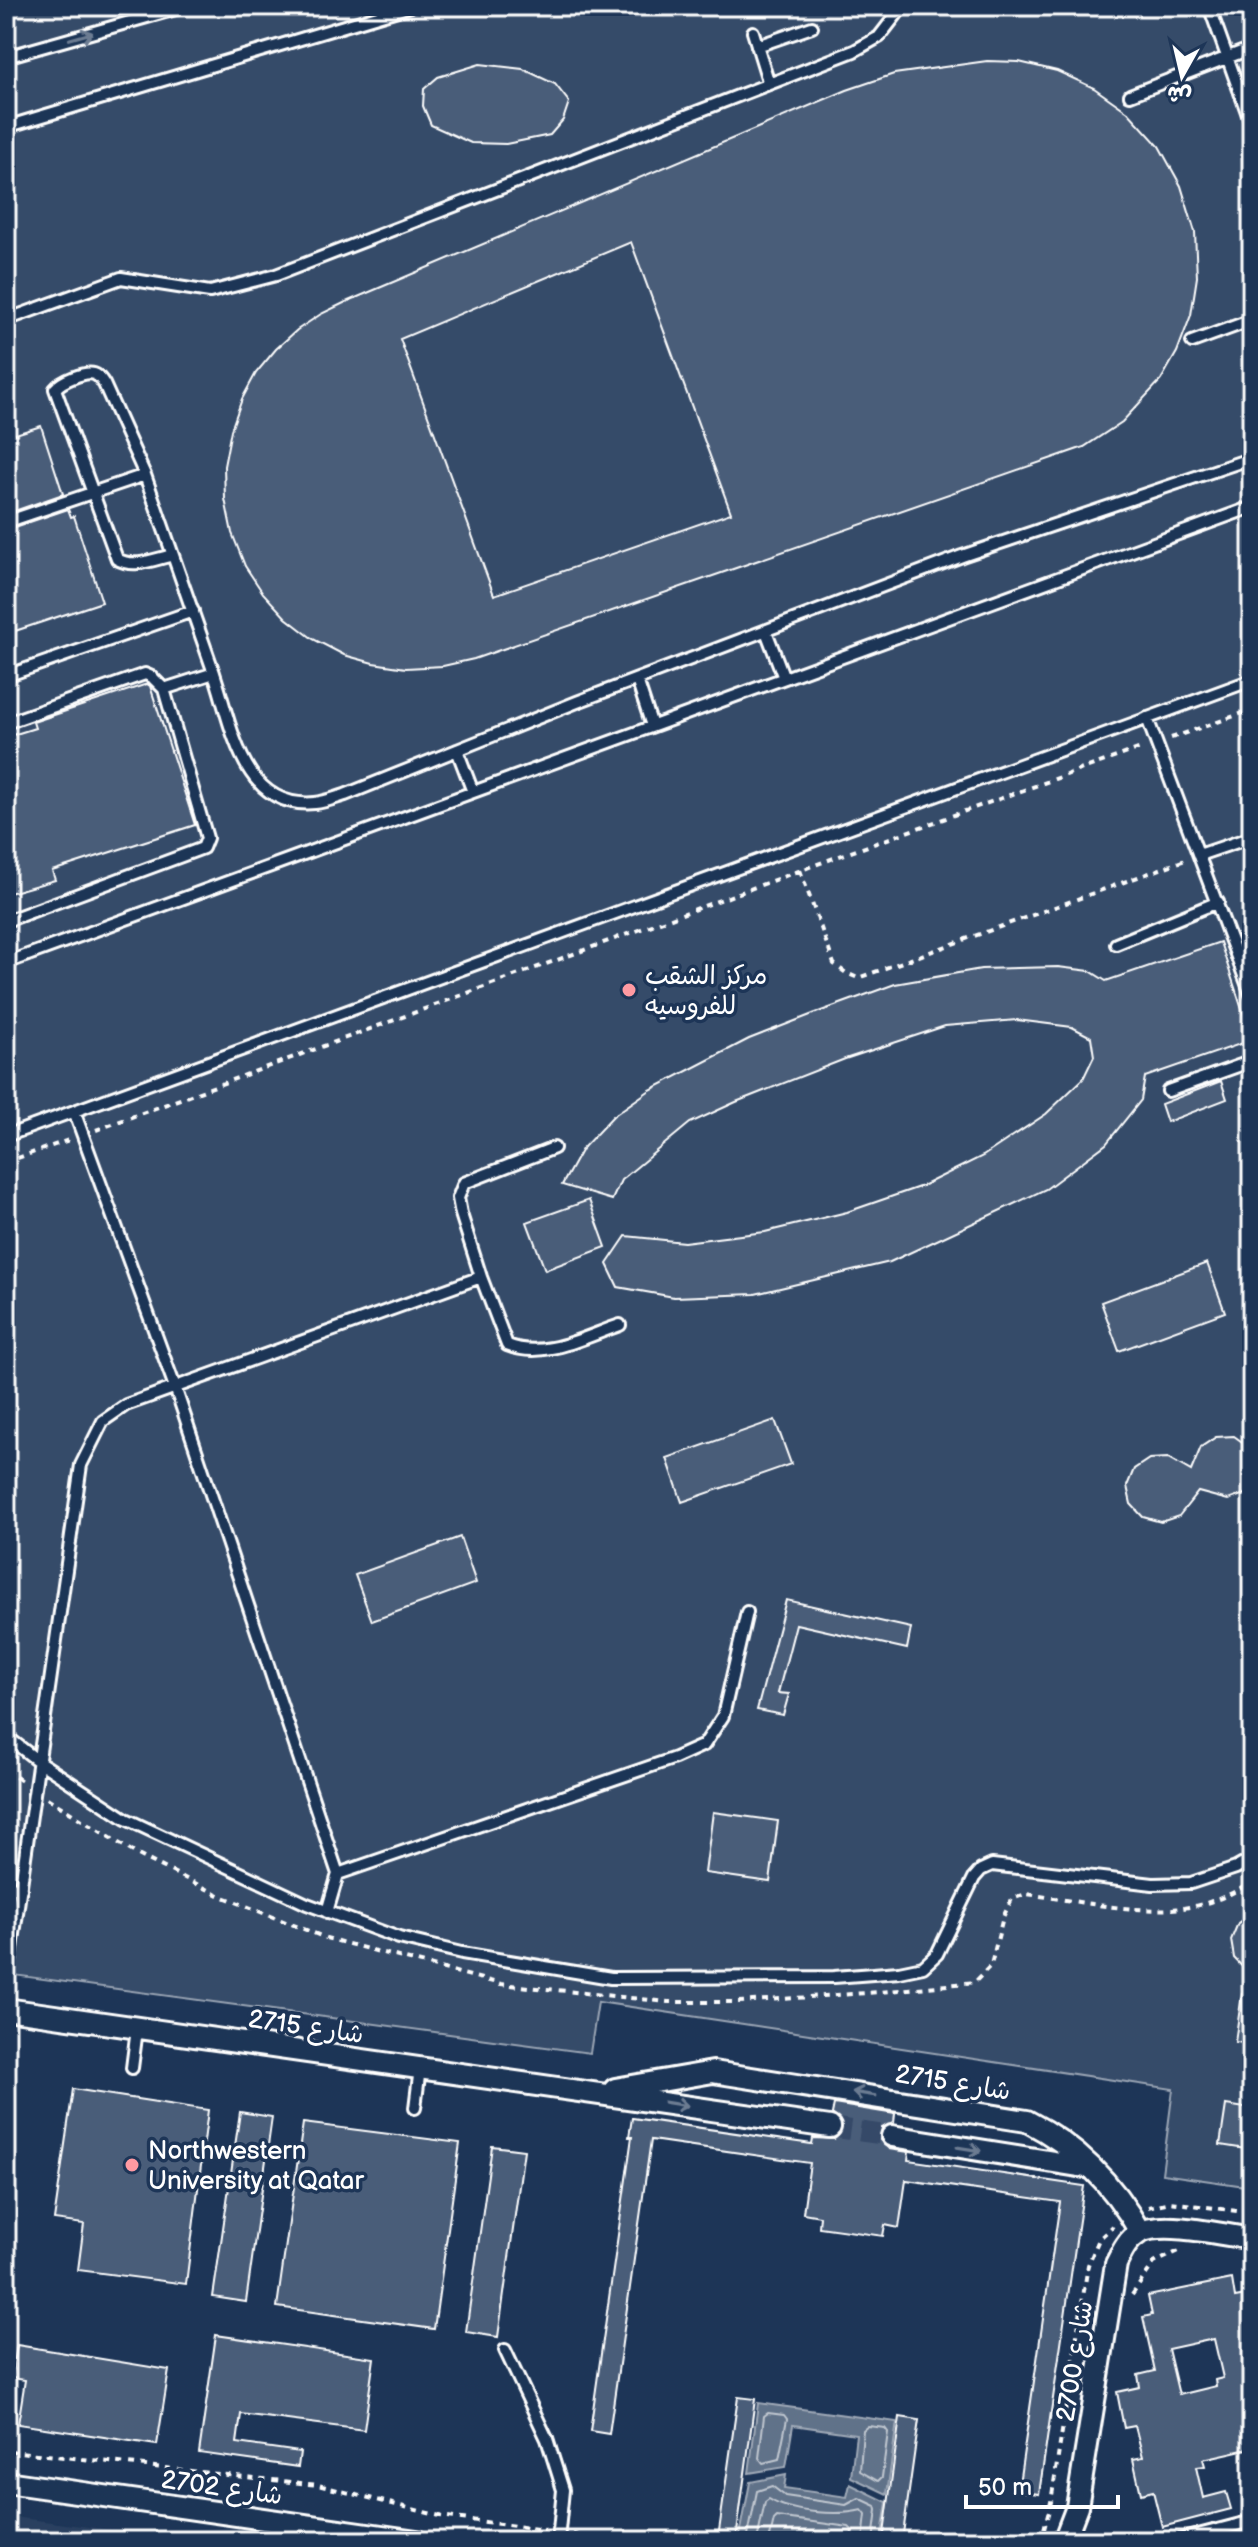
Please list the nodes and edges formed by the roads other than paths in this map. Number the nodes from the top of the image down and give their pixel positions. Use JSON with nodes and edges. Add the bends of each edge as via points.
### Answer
{"nodes":[{"id":1,"x":411,"y":6,"type":"edge"},
{"id":2,"x":903,"y":6,"type":"edge"},
{"id":3,"x":1209,"y":6,"type":"edge"},
{"id":4,"x":182,"y":7,"type":"edge"},
{"id":5,"x":812,"y":27,"type":"dead end"},
{"id":6,"x":753,"y":32,"type":"dead end"},
{"id":7,"x":757,"y":46,"type":"junction"},
{"id":8,"x":1252,"y":48,"type":"edge"},
{"id":9,"x":6,"y":57,"type":"edge"},
{"id":10,"x":1227,"y":59,"type":"junction"},
{"id":11,"x":769,"y":84,"type":"junction"},
{"id":12,"x":1130,"y":95,"type":"dead end"},
{"id":13,"x":1252,"y":126,"type":"edge"},
{"id":14,"x":6,"y":127,"type":"edge"},
{"id":15,"x":6,"y":320,"type":"edge"},
{"id":16,"x":1252,"y":320,"type":"edge"},
{"id":17,"x":1192,"y":342,"type":"dead end"},
{"id":18,"x":1252,"y":458,"type":"edge"},
{"id":19,"x":145,"y":475,"type":"junction"},
{"id":20,"x":92,"y":493,"type":"junction"},
{"id":21,"x":1252,"y":507,"type":"edge"},
{"id":22,"x":6,"y":522,"type":"edge"},
{"id":23,"x":173,"y":555,"type":"junction"},
{"id":24,"x":193,"y":611,"type":"junction"},
{"id":25,"x":766,"y":631,"type":"junction"},
{"id":26,"x":214,"y":673,"type":"junction"},
{"id":27,"x":6,"y":676,"type":"edge"},
{"id":28,"x":784,"y":678,"type":"junction"},
{"id":29,"x":637,"y":680,"type":"junction"},
{"id":30,"x":1252,"y":680,"type":"edge"},
{"id":31,"x":164,"y":689,"type":"junction"},
{"id":32,"x":1147,"y":718,"type":"junction"},
{"id":33,"x":6,"y":723,"type":"edge"},
{"id":34,"x":652,"y":726,"type":"junction"},
{"id":35,"x":457,"y":750,"type":"junction"},
{"id":36,"x":473,"y":792,"type":"junction"},
{"id":37,"x":1252,"y":837,"type":"edge"},
{"id":38,"x":1199,"y":855,"type":"junction"},
{"id":39,"x":1218,"y":902,"type":"junction"},
{"id":40,"x":6,"y":921,"type":"edge"},
{"id":41,"x":1116,"y":944,"type":"dead end"},
{"id":42,"x":6,"y":963,"type":"edge"},
{"id":43,"x":1252,"y":997,"type":"edge"},
{"id":44,"x":1252,"y":1061,"type":"edge"},
{"id":45,"x":1168,"y":1091,"type":"dead end"},
{"id":46,"x":74,"y":1111,"type":"junction"},
{"id":47,"x":6,"y":1136,"type":"edge"},
{"id":48,"x":554,"y":1148,"type":"dead end"},
{"id":49,"x":481,"y":1277,"type":"junction"},
{"id":50,"x":620,"y":1325,"type":"dead end"},
{"id":51,"x":175,"y":1387,"type":"junction"},
{"id":52,"x":747,"y":1612,"type":"dead end"},
{"id":53,"x":6,"y":1736,"type":"edge"},
{"id":54,"x":38,"y":1761,"type":"junction"},
{"id":55,"x":1252,"y":1859,"type":"edge"},
{"id":56,"x":338,"y":1874,"type":"junction"},
{"id":57,"x":6,"y":1886,"type":"edge"},
{"id":58,"x":21,"y":1889,"type":"junction"},
{"id":59,"x":327,"y":1912,"type":"junction"},
{"id":60,"x":6,"y":1990,"type":"edge"},
{"id":61,"x":6,"y":2009,"type":"edge"},
{"id":62,"x":137,"y":2029,"type":"junction"},
{"id":63,"x":132,"y":2068,"type":"dead end"},
{"id":64,"x":420,"y":2068,"type":"junction"},
{"id":65,"x":813,"y":2087,"type":"junction"},
{"id":66,"x":599,"y":2093,"type":"junction"},
{"id":67,"x":915,"y":2102,"type":"junction"},
{"id":68,"x":415,"y":2108,"type":"dead end"},
{"id":69,"x":809,"y":2124,"type":"junction"},
{"id":70,"x":830,"y":2127,"type":"tunnel mouth"},
{"id":71,"x":1095,"y":2169,"type":"junction"},
{"id":72,"x":1140,"y":2232,"type":"junction"},
{"id":73,"x":1252,"y":2239,"type":"edge"},
{"id":74,"x":505,"y":2350,"type":"dead end"},
{"id":75,"x":10,"y":2482,"type":"edge"},
{"id":76,"x":1085,"y":2511,"type":"junction"},
{"id":77,"x":1252,"y":2521,"type":"edge"},
{"id":78,"x":559,"y":2536,"type":"edge"},
{"id":79,"x":417,"y":2541,"type":"edge"},
{"id":80,"x":1064,"y":2541,"type":"edge"},
{"id":81,"x":1080,"y":2541,"type":"edge"},
{"id":82,"x":1175,"y":2541,"type":"edge"}],
"edges":[{"from":1,"to":14,"type":"lane"},
{"from":2,"to":11,"type":"lane","via":[[879,37]]},
{"from":3,"to":10,"type":"lane"},
{"from":9,"to":4,"type":"lane","one_way":true},
{"from":5,"to":7,"type":"lane"},
{"from":6,"to":7,"type":"lane"},
{"from":7,"to":11,"type":"lane"},
{"from":8,"to":10,"type":"lane"},
{"from":10,"to":12,"type":"lane"},
{"from":10,"to":13,"type":"lane"},
{"from":11,"to":15,"type":"lane","via":[[276,275],[210,292],[121,278]]},
{"from":16,"to":17,"type":"lane"},
{"from":18,"to":25,"type":"lane","via":[[962,556]]},
{"from":19,"to":20,"type":"lane"},
{"from":19,"to":20,"type":"lane","via":[[99,375],[59,383],[55,389]]},
{"from":19,"to":23,"type":"lane"},
{"from":20,"to":22,"type":"lane"},
{"from":20,"to":23,"type":"lane","via":[[117,559],[134,564]]},
{"from":21,"to":28,"type":"lane"},
{"from":23,"to":24,"type":"lane"},
{"from":24,"to":26,"type":"lane"},
{"from":24,"to":27,"type":"lane"},
{"from":25,"to":28,"type":"lane"},
{"from":25,"to":29,"type":"lane"},
{"from":26,"to":31,"type":"lane"},
{"from":26,"to":35,"type":"lane","via":[[248,772],[265,791],[288,801],[314,803],[345,795]]},
{"from":28,"to":34,"type":"lane"},
{"from":29,"to":34,"type":"lane"},
{"from":29,"to":35,"type":"lane"},
{"from":30,"to":32,"type":"lane"},
{"from":31,"to":33,"type":"lane","via":[[145,674]]},
{"from":31,"to":40,"type":"lane","via":[[207,844]]},
{"from":32,"to":38,"type":"lane"},
{"from":32,"to":46,"type":"lane"},
{"from":34,"to":36,"type":"lane"},
{"from":35,"to":36,"type":"lane"},
{"from":36,"to":42,"type":"lane"},
{"from":37,"to":38,"type":"lane"},
{"from":38,"to":39,"type":"lane"},
{"from":39,"to":41,"type":"lane"},
{"from":39,"to":43,"type":"lane"},
{"from":44,"to":45,"type":"lane"},
{"from":46,"to":47,"type":"lane"},
{"from":46,"to":51,"type":"lane"},
{"from":48,"to":49,"type":"lane","via":[[464,1183],[458,1198]]},
{"from":49,"to":50,"type":"lane","via":[[507,1345],[523,1352],[543,1351]]},
{"from":49,"to":51,"type":"lane"},
{"from":51,"to":54,"type":"lane","via":[[126,1405],[103,1421],[81,1465]]},
{"from":51,"to":56,"type":"lane"},
{"from":52,"to":56,"type":"lane","via":[[723,1716],[704,1745]]},
{"from":53,"to":54,"type":"lane"},
{"from":54,"to":58,"type":"lane"},
{"from":54,"to":59,"type":"lane","via":[[126,1819]]},
{"from":55,"to":59,"type":"lane","via":[[1191,1883],[1153,1884],[992,1865],[974,1878],[937,1954],[923,1967],[834,1977],[611,1978],[424,1944]]},
{"from":56,"to":59,"type":"lane"},
{"from":57,"to":58,"type":"lane"},
{"from":58,"to":60,"type":"lane"},
{"from":61,"to":62,"type":"street","name":"شارع 2715"},
{"from":62,"to":63,"type":"lane"},
{"from":62,"to":64,"type":"street","name":"شارع 2715"},
{"from":64,"to":66,"type":"street","name":"شارع 2715"},
{"from":64,"to":68,"type":"lane"},
{"from":65,"to":66,"type":"street","name":"شارع 2715","via":[[713,2072]]},
{"from":67,"to":65,"type":"street","name":"شارع 2715","one_way":true},
{"from":65,"to":69,"type":"street"},
{"from":66,"to":69,"type":"street","name":"شارع 2715","one_way":true},
{"from":67,"to":71,"type":"street","name":"شارع 2715","via":[[1027,2121]]},
{"from":67,"to":71,"type":"street","one_way":true,"via":[[901,2138]]},
{"from":69,"to":70,"type":"street","name":"شارع 2715"},
{"from":71,"to":72,"type":"street","name":"شارع 2715"},
{"from":72,"to":73,"type":"street","via":[[1167,2227]]},
{"from":72,"to":76,"type":"street","name":"شارع 2700","via":[[1116,2264]]},
{"from":74,"to":78,"type":"lane","via":[[547,2439],[563,2490]]},
{"from":75,"to":79,"type":"street","name":"شارع 2702"},
{"from":76,"to":80,"type":"street","name":"شارع 2700"},
{"from":76,"to":81,"type":"street","name":"شارع 2700"},
{"from":77,"to":82,"type":"lane"}]}
